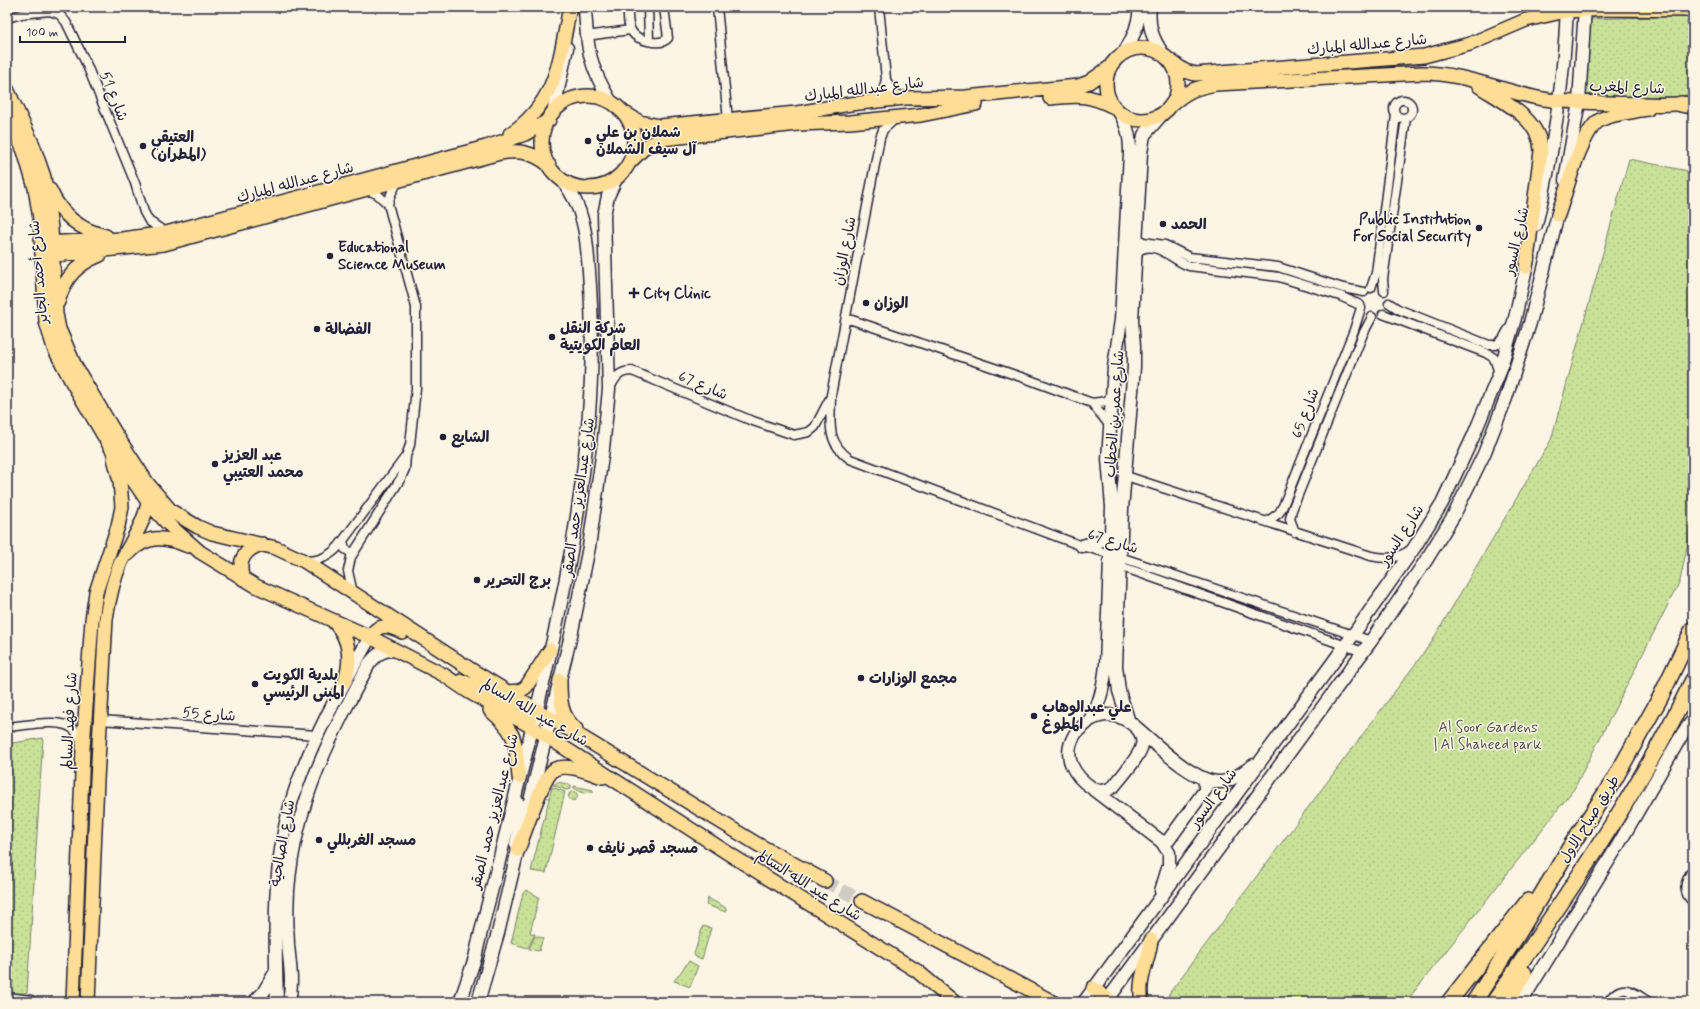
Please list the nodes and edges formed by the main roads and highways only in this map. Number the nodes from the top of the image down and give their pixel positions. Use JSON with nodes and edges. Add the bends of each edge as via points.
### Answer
{"nodes":[{"id":1,"x":585,"y":7,"type":"edge"},
{"id":2,"x":1140,"y":7,"type":"edge"},
{"id":3,"x":1150,"y":7,"type":"edge"},
{"id":4,"x":1534,"y":7,"type":"edge"},
{"id":5,"x":1669,"y":7,"type":"edge"},
{"id":6,"x":1585,"y":8,"type":"edge"},
{"id":7,"x":1566,"y":9,"type":"edge"},
{"id":8,"x":569,"y":10,"type":"edge"},
{"id":9,"x":1688,"y":10,"type":"edge"},
{"id":10,"x":1501,"y":30,"type":"junction"},
{"id":11,"x":1125,"y":51,"type":"junction"},
{"id":12,"x":1166,"y":56,"type":"junction"},
{"id":13,"x":1110,"y":67,"type":"junction"},
{"id":14,"x":1465,"y":78,"type":"junction"},
{"id":15,"x":7,"y":89,"type":"edge"},
{"id":16,"x":925,"y":96,"type":"junction"},
{"id":17,"x":1560,"y":101,"type":"junction"},
{"id":18,"x":1579,"y":102,"type":"junction"},
{"id":19,"x":1684,"y":105,"type":"edge"},
{"id":20,"x":616,"y":106,"type":"junction"},
{"id":21,"x":838,"y":106,"type":"junction"},
{"id":22,"x":1167,"y":109,"type":"junction"},
{"id":23,"x":1117,"y":110,"type":"junction"},
{"id":24,"x":7,"y":114,"type":"edge"},
{"id":25,"x":927,"y":114,"type":"junction"},
{"id":26,"x":551,"y":116,"type":"junction"},
{"id":27,"x":839,"y":122,"type":"junction"},
{"id":28,"x":486,"y":147,"type":"junction"},
{"id":29,"x":629,"y":163,"type":"junction"},
{"id":30,"x":549,"y":165,"type":"junction"},
{"id":31,"x":44,"y":177,"type":"junction"},
{"id":32,"x":616,"y":179,"type":"junction"},
{"id":33,"x":562,"y":180,"type":"junction"},
{"id":34,"x":1558,"y":215,"type":"junction"},
{"id":35,"x":120,"y":244,"type":"junction"},
{"id":36,"x":48,"y":249,"type":"junction"},
{"id":37,"x":1526,"y":267,"type":"junction"},
{"id":38,"x":56,"y":314,"type":"junction"},
{"id":39,"x":1134,"y":366,"type":"junction"},
{"id":40,"x":1114,"y":367,"type":"junction"},
{"id":41,"x":111,"y":448,"type":"junction"},
{"id":42,"x":1127,"y":458,"type":"junction"},
{"id":43,"x":1108,"y":459,"type":"junction"},
{"id":44,"x":148,"y":484,"type":"junction"},
{"id":45,"x":148,"y":502,"type":"junction"},
{"id":46,"x":118,"y":526,"type":"junction"},
{"id":47,"x":1112,"y":532,"type":"junction"},
{"id":48,"x":135,"y":534,"type":"junction"},
{"id":49,"x":262,"y":544,"type":"junction"},
{"id":50,"x":1082,"y":546,"type":"road end"},
{"id":51,"x":200,"y":552,"type":"junction"},
{"id":52,"x":1116,"y":560,"type":"junction"},
{"id":53,"x":121,"y":563,"type":"junction"},
{"id":54,"x":244,"y":579,"type":"junction"},
{"id":55,"x":330,"y":618,"type":"junction"},
{"id":56,"x":1693,"y":629,"type":"edge"},
{"id":57,"x":370,"y":636,"type":"junction"},
{"id":58,"x":395,"y":650,"type":"junction"},
{"id":59,"x":550,"y":650,"type":"junction"},
{"id":60,"x":470,"y":670,"type":"junction"},
{"id":61,"x":560,"y":680,"type":"junction"},
{"id":62,"x":1693,"y":680,"type":"edge"},
{"id":63,"x":345,"y":681,"type":"junction"},
{"id":64,"x":452,"y":681,"type":"junction"},
{"id":65,"x":1101,"y":691,"type":"junction"},
{"id":66,"x":469,"y":692,"type":"junction"},
{"id":67,"x":507,"y":692,"type":"junction"},
{"id":68,"x":1119,"y":692,"type":"junction"},
{"id":69,"x":534,"y":718,"type":"junction"},
{"id":70,"x":1090,"y":720,"type":"junction"},
{"id":71,"x":1693,"y":720,"type":"edge"},
{"id":72,"x":1133,"y":725,"type":"junction"},
{"id":73,"x":548,"y":726,"type":"junction"},
{"id":74,"x":317,"y":735,"type":"junction"},
{"id":75,"x":603,"y":750,"type":"junction"},
{"id":76,"x":1260,"y":761,"type":"junction"},
{"id":77,"x":642,"y":773,"type":"junction"},
{"id":78,"x":519,"y":777,"type":"junction"},
{"id":79,"x":1205,"y":779,"type":"junction"},
{"id":80,"x":619,"y":782,"type":"junction"},
{"id":81,"x":309,"y":789,"type":"junction"},
{"id":82,"x":1094,"y":790,"type":"junction"},
{"id":83,"x":513,"y":802,"type":"junction"},
{"id":84,"x":1162,"y":842,"type":"junction"},
{"id":85,"x":1572,"y":844,"type":"junction"},
{"id":86,"x":518,"y":850,"type":"junction"},
{"id":87,"x":825,"y":881,"type":"tunnel mouth"},
{"id":88,"x":510,"y":884,"type":"junction"},
{"id":89,"x":1566,"y":895,"type":"junction"},
{"id":90,"x":1159,"y":899,"type":"junction"},
{"id":91,"x":862,"y":901,"type":"tunnel mouth"},
{"id":92,"x":1151,"y":940,"type":"junction"},
{"id":93,"x":276,"y":970,"type":"junction"},
{"id":94,"x":292,"y":982,"type":"junction"},
{"id":95,"x":466,"y":988,"type":"junction"},
{"id":96,"x":1093,"y":988,"type":"junction"},
{"id":97,"x":7,"y":999,"type":"edge"},
{"id":98,"x":1109,"y":1001,"type":"edge"},
{"id":99,"x":31,"y":1002,"type":"edge"},
{"id":100,"x":73,"y":1002,"type":"edge"},
{"id":101,"x":88,"y":1002,"type":"edge"},
{"id":102,"x":254,"y":1002,"type":"edge"},
{"id":103,"x":277,"y":1002,"type":"edge"},
{"id":104,"x":290,"y":1002,"type":"edge"},
{"id":105,"x":298,"y":1002,"type":"edge"},
{"id":106,"x":460,"y":1002,"type":"edge"},
{"id":107,"x":467,"y":1002,"type":"edge"},
{"id":108,"x":478,"y":1002,"type":"edge"},
{"id":109,"x":954,"y":1002,"type":"edge"},
{"id":110,"x":1053,"y":1002,"type":"edge"},
{"id":111,"x":1084,"y":1002,"type":"edge"},
{"id":112,"x":1142,"y":1002,"type":"edge"},
{"id":113,"x":1448,"y":1002,"type":"edge"},
{"id":114,"x":1474,"y":1002,"type":"edge"},
{"id":115,"x":1494,"y":1002,"type":"edge"},
{"id":116,"x":1508,"y":1002,"type":"edge"},
{"id":117,"x":1521,"y":1002,"type":"edge"}],
"edges":[{"from":1,"to":20,"type":"main road","via":[[588,51],[594,73]]},
{"from":2,"to":11,"type":"main road","via":[[1140,18]]},
{"from":3,"to":12,"type":"main road","via":[[1150,29],[1155,42]]},
{"from":4,"to":10,"type":"main road"},
{"from":5,"to":9,"type":"main road"},
{"from":6,"to":7,"type":"main road"},
{"from":6,"to":9,"type":"main road"},
{"from":6,"to":18,"type":"main road"},
{"from":7,"to":10,"type":"main road","name":"شارع عبدالله المبارك"},
{"from":7,"to":17,"type":"main road","name":"شارع السور"},
{"from":8,"to":26,"type":"main road","via":[[565,66]]},
{"from":8,"to":28,"type":"main road","via":[[557,68],[543,102],[536,113],[521,126]]},
{"from":10,"to":12,"type":"main road","name":"شارع عبدالله المبارك","via":[[1470,44],[1424,56],[1196,74],[1185,71]]},
{"from":11,"to":12,"type":"main road","via":[[1146,47]]},
{"from":11,"to":13,"type":"main road"},
{"from":12,"to":22,"type":"main road","via":[[1175,69],[1178,82],[1176,94]]},
{"from":13,"to":16,"type":"main road","name":"شارع عبدالله المبارك","via":[[1089,82],[1078,86],[966,97]]},
{"from":13,"to":23,"type":"main road","via":[[1105,88],[1108,98]]},
{"from":14,"to":17,"type":"main road","name":"شارع عبدالله المبارك","via":[[1523,95]]},
{"from":14,"to":22,"type":"main road","name":"شارع عبدالله المبارك","via":[[1442,73],[1422,73],[1216,84],[1195,88],[1185,93]]},
{"from":14,"to":37,"type":"main road","via":[[1528,121],[1540,141],[1541,151]]},
{"from":15,"to":31,"type":"main road","name":"شارع أحمد الجابر","via":[[33,145]]},
{"from":16,"to":21,"type":"main road","name":"شارع عبدالله المبارك"},
{"from":16,"to":25,"type":"main road","via":[[930,100],[931,106]]},
{"from":17,"to":18,"type":"main road","name":"شارع المغرب"},
{"from":17,"to":37,"type":"main road","name":"شارع السور","via":[[1550,163]]},
{"from":18,"to":19,"type":"main road","name":"شارع المغرب"},
{"from":18,"to":34,"type":"main road"},
{"from":19,"to":34,"type":"main road","via":[[1604,118],[1592,126],[1583,143]]},
{"from":20,"to":21,"type":"main road","name":"شارع عبدالله المبارك","via":[[640,122],[654,126],[798,113]]},
{"from":20,"to":26,"type":"main road","via":[[598,98],[581,97],[568,102]]},
{"from":20,"to":29,"type":"main road","via":[[629,121],[634,138]]},
{"from":21,"to":27,"type":"main road","via":[[834,114]]},
{"from":22,"to":23,"type":"main road","via":[[1153,118],[1141,120],[1130,118]]},
{"from":22,"to":39,"type":"main road","name":"شارع عمر بن الخطاب","via":[[1144,135],[1132,320]]},
{"from":23,"to":25,"type":"main road","name":"شارع عبدالله المبارك","via":[[1101,100],[1080,95],[966,105]]},
{"from":23,"to":40,"type":"main road","name":"شارع عمر بن الخطاب","via":[[1130,134],[1130,153],[1121,320]]},
{"from":24,"to":36,"type":"main road","name":"شارع أحمد الجابر","via":[[33,178]]},
{"from":25,"to":27,"type":"main road","name":"شارع عبدالله المبارك"},
{"from":26,"to":28,"type":"main road","name":"شارع عبدالله المبارك","via":[[525,134]]},
{"from":26,"to":30,"type":"main road","via":[[543,140]]},
{"from":27,"to":29,"type":"main road","name":"شارع عبدالله المبارك","via":[[662,139],[645,147]]},
{"from":28,"to":35,"type":"main road","name":"شارع عبدالله المبارك"},
{"from":29,"to":32,"type":"main road"},
{"from":30,"to":33,"type":"main road"},
{"from":30,"to":35,"type":"main road","name":"شارع عبدالله المبارك","via":[[532,154],[512,151],[164,244]]},
{"from":31,"to":35,"type":"main road","via":[[57,203],[71,220]]},
{"from":31,"to":36,"type":"main road","name":"شارع أحمد الجابر"},
{"from":32,"to":33,"type":"main road","via":[[592,188],[580,187]]},
{"from":32,"to":61,"type":"main road","name":"شارع عبدالعزيز حمد الصقر","via":[[608,196],[604,215],[609,389],[589,547]]},
{"from":33,"to":59,"type":"main road","name":"شارع عبدالعزيز حمد الصقر","via":[[574,195],[584,226],[591,301],[591,380],[583,471]]},
{"from":34,"to":92,"type":"main road","via":[[1530,323],[1506,398],[1484,454],[1454,515],[1371,641]]},
{"from":35,"to":36,"type":"main road","name":"شارع عبدالله المبارك"},
{"from":35,"to":38,"type":"main road","via":[[88,260],[72,272],[61,291]]},
{"from":36,"to":38,"type":"main road","name":"شارع أحمد الجابر"},
{"from":36,"to":41,"type":"main road","name":"شارع أحمد الجابر","via":[[45,313],[52,341],[68,376]]},
{"from":37,"to":76,"type":"main road","name":"شارع السور","via":[[1499,374],[1474,438],[1442,503],[1353,635]]},
{"from":38,"to":44,"type":"main road","name":"شارع أحمد الجابر","via":[[62,338],[75,366]]},
{"from":39,"to":40,"type":"main road","via":[[1132,363],[1119,360]]},
{"from":39,"to":42,"type":"main road","name":"شارع عمر بن الخطاب"},
{"from":40,"to":43,"type":"main road","name":"شارع عمر بن الخطاب"},
{"from":41,"to":45,"type":"main road","name":"شارع عبد الله السالم"},
{"from":41,"to":46,"type":"main road","name":"شارع فهد السالم","via":[[121,491],[122,507]]},
{"from":42,"to":43,"type":"main road","via":[[1118,466]]},
{"from":42,"to":52,"type":"main road","name":"شارع عمر بن الخطاب"},
{"from":43,"to":47,"type":"main road","name":"شارع عمر بن الخطاب"},
{"from":44,"to":45,"type":"main road","name":"شارع فهد السالم"},
{"from":44,"to":49,"type":"main road","name":"شارع عبد الله السالم","via":[[170,511],[198,527],[212,533]]},
{"from":45,"to":48,"type":"main road","name":"شارع فهد السالم"},
{"from":45,"to":51,"type":"main road","name":"شارع عبد الله السالم"},
{"from":46,"to":48,"type":"main road","via":[[125,521],[130,522],[134,526]]},
{"from":46,"to":100,"type":"main road","name":"شارع فهد السالم","via":[[94,602],[84,748]]},
{"from":47,"to":50,"type":"main road","via":[[1103,540]]},
{"from":47,"to":52,"type":"main road","name":"شارع عمر بن الخطاب"},
{"from":48,"to":53,"type":"main road","name":"شارع فهد السالم"},
{"from":49,"to":54,"type":"main road","via":[[254,546],[243,557],[241,572]]},
{"from":49,"to":60,"type":"main road","name":"شارع عبد الله السالم","via":[[304,561]]},
{"from":51,"to":53,"type":"main road","via":[[179,542],[157,538],[141,543]]},
{"from":51,"to":54,"type":"main road","name":"شارع عبد الله السالم"},
{"from":52,"to":65,"type":"main road","name":"شارع عمر بن الخطاب","via":[[1106,665]]},
{"from":52,"to":68,"type":"main road","name":"شارع عمر بن الخطاب","via":[[1116,666]]},
{"from":53,"to":101,"type":"main road","name":"شارع فهد السالم","via":[[108,604],[100,720]]},
{"from":54,"to":55,"type":"main road","name":"شارع عبد الله السالم"},
{"from":55,"to":57,"type":"main road","name":"شارع عبد الله السالم"},
{"from":55,"to":63,"type":"main road","via":[[342,632],[348,649],[349,667]]},
{"from":56,"to":85,"type":"highway","name":"طريق صباح الاول","via":[[1660,698],[1614,780]]},
{"from":57,"to":58,"type":"main road","name":"شارع عبد الله السالم"},
{"from":57,"to":60,"type":"main road","via":[[378,627],[387,625],[419,640]]},
{"from":57,"to":63,"type":"main road","name":"شارع الصالحية"},
{"from":58,"to":64,"type":"main road","name":"شارع عبد الله السالم"},
{"from":58,"to":81,"type":"main road","name":"شارع الصالحية","via":[[385,650],[376,655],[369,664],[329,740]]},
{"from":59,"to":67,"type":"main road","via":[[528,685],[520,691]]},
{"from":59,"to":69,"type":"main road","name":"شارع عبدالعزيز حمد الصقر"},
{"from":60,"to":67,"type":"main road","name":"شارع عبد الله السالم"},
{"from":61,"to":73,"type":"main road","name":"شارع عبدالعزيز حمد الصقر"},
{"from":61,"to":75,"type":"main road","via":[[561,705],[566,718]]},
{"from":62,"to":89,"type":"highway","name":"طريق صباح الاول","via":[[1642,777]]},
{"from":63,"to":74,"type":"main road","name":"شارع الصالحية"},
{"from":64,"to":66,"type":"main road","name":"شارع عبد الله السالم"},
{"from":64,"to":69,"type":"main road","via":[[478,687]]},
{"from":65,"to":68,"type":"main road","via":[[1110,694]]},
{"from":65,"to":70,"type":"main road","name":"شارع عمر بن الخطاب"},
{"from":66,"to":69,"type":"main road","name":"شارع عبد الله السالم"},
{"from":66,"to":78,"type":"main road","via":[[510,730],[514,738]]},
{"from":67,"to":69,"type":"main road","name":"شارع عبد الله السالم"},
{"from":68,"to":72,"type":"main road","name":"شارع عمر بن الخطاب"},
{"from":69,"to":73,"type":"main road","name":"شارع عبد الله السالم"},
{"from":69,"to":73,"type":"main road","name":"شارع عبد الله السالم"},
{"from":69,"to":78,"type":"main road","name":"شارع عبدالعزيز حمد الصقر"},
{"from":70,"to":72,"type":"main road","via":[[1109,715]]},
{"from":70,"to":82,"type":"main road","via":[[1081,726],[1074,736],[1070,758],[1072,769]]},
{"from":71,"to":117,"type":"main road"},
{"from":72,"to":79,"type":"main road"},
{"from":72,"to":82,"type":"main road","via":[[1142,736],[1139,752],[1114,786],[1102,791]]},
{"from":73,"to":75,"type":"main road","name":"شارع عبد الله السالم"},
{"from":73,"to":77,"type":"main road","via":[[614,764]]},
{"from":73,"to":80,"type":"main road","name":"شارع عبد الله السالم"},
{"from":73,"to":86,"type":"main road","name":"شارع عبدالعزيز حمد الصقر"},
{"from":74,"to":81,"type":"main road","via":[[322,744]]},
{"from":74,"to":93,"type":"main road","name":"شارع الصالحية","via":[[291,804],[284,832],[274,946]]},
{"from":75,"to":77,"type":"main road","name":"شارع عبد الله السالم"},
{"from":76,"to":79,"type":"main road","via":[[1235,778],[1222,782]]},
{"from":76,"to":90,"type":"main road","name":"شارع السور"},
{"from":77,"to":87,"type":"main road","name":"شارع عبد الله السالم","via":[[757,844]]},
{"from":78,"to":83,"type":"main road","name":"شارع عبدالعزيز حمد الصقر"},
{"from":79,"to":84,"type":"main road","via":[[1204,790],[1168,841]]},
{"from":80,"to":86,"type":"main road","via":[[570,768],[555,769],[545,780]]},
{"from":80,"to":109,"type":"main road","name":"شارع عبد الله السالم","via":[[917,971]]},
{"from":81,"to":94,"type":"main road","name":"شارع الصالحية","via":[[296,834],[288,892],[288,938]]},
{"from":82,"to":84,"type":"main road"},
{"from":83,"to":88,"type":"main road","via":[[520,805],[523,811],[510,868]]},
{"from":83,"to":95,"type":"main road","name":"شارع عبدالعزيز حمد الصقر"},
{"from":84,"to":90,"type":"main road","via":[[1169,853],[1169,865]]},
{"from":85,"to":113,"type":"highway"},
{"from":85,"to":114,"type":"highway","name":"طريق صباح الاول"},
{"from":86,"to":88,"type":"main road","name":"شارع عبدالعزيز حمد الصقر"},
{"from":88,"to":108,"type":"main road","name":"شارع عبدالعزيز حمد الصقر"},
{"from":89,"to":115,"type":"highway","name":"طريق صباح الاول"},
{"from":89,"to":116,"type":"highway"},
{"from":90,"to":96,"type":"main road","name":"شارع السور"},
{"from":91,"to":110,"type":"main road","name":"شارع عبد الله السالم"},
{"from":92,"to":98,"type":"main road"},
{"from":92,"to":112,"type":"main road","via":[[1140,983]]},
{"from":93,"to":102,"type":"main road","via":[[263,994]]},
{"from":93,"to":103,"type":"main road","name":"شارع الصالحية"},
{"from":94,"to":104,"type":"main road","name":"شارع الصالحية"},
{"from":94,"to":105,"type":"main road"},
{"from":95,"to":106,"type":"main road","name":"شارع عبدالعزيز حمد الصقر"},
{"from":95,"to":107,"type":"main road"},
{"from":96,"to":98,"type":"main road"},
{"from":96,"to":111,"type":"main road","name":"شارع السور"},
{"from":97,"to":99,"type":"main road"}]}
